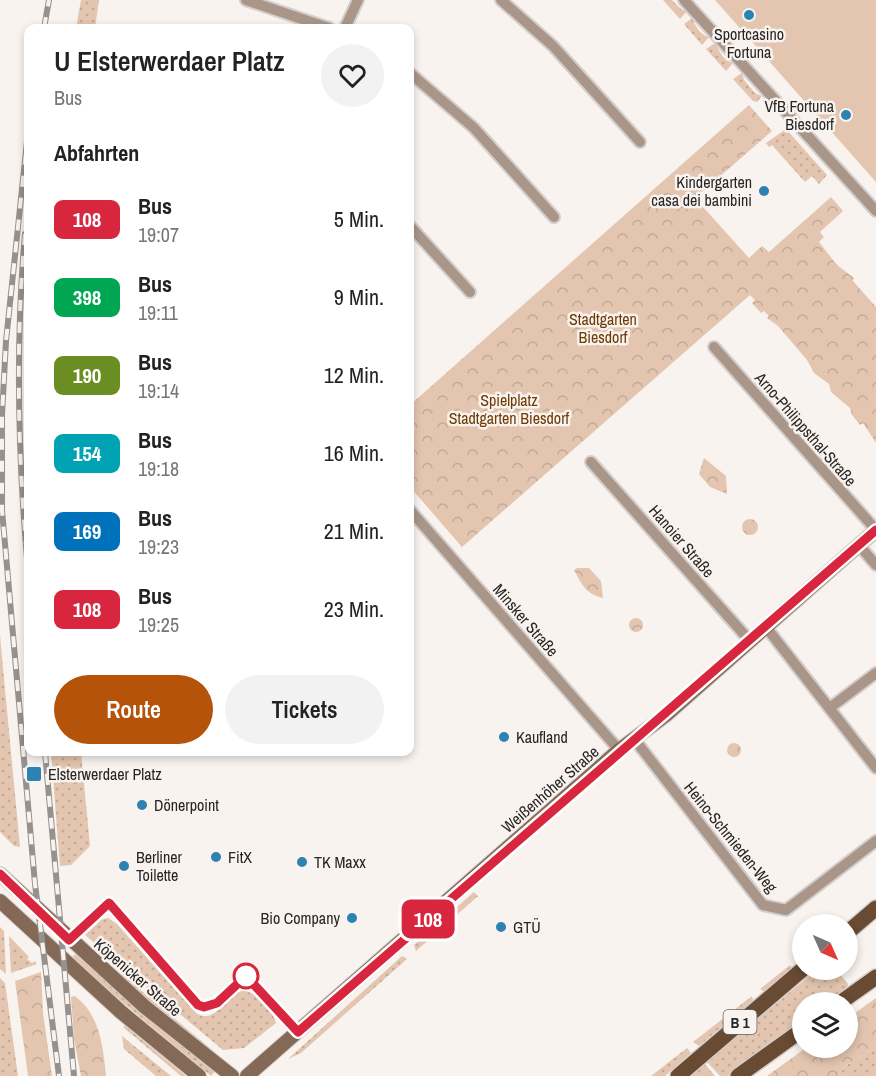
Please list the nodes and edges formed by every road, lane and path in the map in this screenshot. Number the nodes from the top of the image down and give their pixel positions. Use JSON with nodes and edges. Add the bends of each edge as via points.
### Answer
{"nodes":[{"id":1,"x":246,"y":0,"type":"edge"},
{"id":2,"x":358,"y":0,"type":"edge"},
{"id":3,"x":501,"y":0,"type":"edge"},
{"id":4,"x":684,"y":0,"type":"edge"},
{"id":5,"x":317,"y":24,"type":"edge"},
{"id":6,"x":347,"y":24,"type":"edge"},
{"id":7,"x":414,"y":76,"type":"edge"},
{"id":8,"x":640,"y":142,"type":"dead end"},
{"id":9,"x":876,"y":211,"type":"edge"},
{"id":10,"x":554,"y":217,"type":"dead end"},
{"id":11,"x":414,"y":230,"type":"edge"},
{"id":12,"x":470,"y":292,"type":"dead end"},
{"id":13,"x":714,"y":347,"type":"dead end"},
{"id":14,"x":591,"y":462,"type":"dead end"},
{"id":15,"x":414,"y":515,"type":"edge"},
{"id":16,"x":876,"y":530,"type":"edge"},
{"id":17,"x":859,"y":545,"type":"junction"},
{"id":18,"x":876,"y":566,"type":"edge"},
{"id":19,"x":766,"y":627,"type":"junction"},
{"id":20,"x":750,"y":640,"type":"junction"},
{"id":21,"x":876,"y":673,"type":"edge"},
{"id":22,"x":831,"y":707,"type":"junction"},
{"id":23,"x":635,"y":740,"type":"junction"},
{"id":24,"x":619,"y":750,"type":"junction"},
{"id":25,"x":876,"y":768,"type":"edge"},
{"id":26,"x":876,"y":841,"type":"edge"},
{"id":27,"x":0,"y":874,"type":"edge"},
{"id":28,"x":0,"y":901,"type":"edge"},
{"id":29,"x":876,"y":908,"type":"edge"},
{"id":30,"x":858,"y":923,"type":"edge"},
{"id":31,"x":876,"y":977,"type":"edge"},
{"id":32,"x":792,"y":978,"type":"edge"},
{"id":33,"x":855,"y":992,"type":"edge"},
{"id":34,"x":792,"y":1036,"type":"edge"},
{"id":35,"x":199,"y":1076,"type":"edge"},
{"id":36,"x":232,"y":1076,"type":"edge"},
{"id":37,"x":247,"y":1076,"type":"edge"},
{"id":38,"x":678,"y":1076,"type":"edge"},
{"id":39,"x":738,"y":1076,"type":"edge"}],
"edges":[{"from":1,"to":5,"type":"street"},
{"from":2,"to":6,"type":"street"},
{"from":3,"to":8,"type":"street","via":[[553,46]]},
{"from":4,"to":9,"type":"street"},
{"from":7,"to":10,"type":"street","via":[[474,128]]},
{"from":11,"to":12,"type":"street"},
{"from":13,"to":16,"type":"street","name":"Arno-Philippsthal-Straße"},
{"from":14,"to":20,"type":"street","name":"Hanoier Straße"},
{"from":15,"to":24,"type":"street","name":"Minsker Straße"},
{"from":16,"to":17,"type":"street","name":"Weißenhöher Straße"},
{"from":17,"to":18,"type":"street"},
{"from":17,"to":19,"type":"street","name":"Weißenhöher Straße"},
{"from":19,"to":20,"type":"street","name":"Weißenhöher Straße"},
{"from":19,"to":22,"type":"street"},
{"from":20,"to":23,"type":"street","name":"Weißenhöher Straße"},
{"from":21,"to":22,"type":"street"},
{"from":22,"to":25,"type":"street"},
{"from":23,"to":24,"type":"street","name":"Weißenhöher Straße"},
{"from":23,"to":26,"type":"street","name":"Heino-Schmieden-Weg","via":[[764,905],[786,910]]},
{"from":24,"to":37,"type":"street","name":"Weißenhöher Straße"},
{"from":27,"to":36,"type":"street","name":"Köpenicker Straße","via":[[146,1007]]},
{"from":28,"to":35,"type":"street","via":[[126,1017]]},
{"from":29,"to":30,"type":"main road"},
{"from":31,"to":33,"type":"main road"},
{"from":32,"to":38,"type":"main road","number":"B 1"},
{"from":34,"to":39,"type":"main road","number":"B 1"}]}
